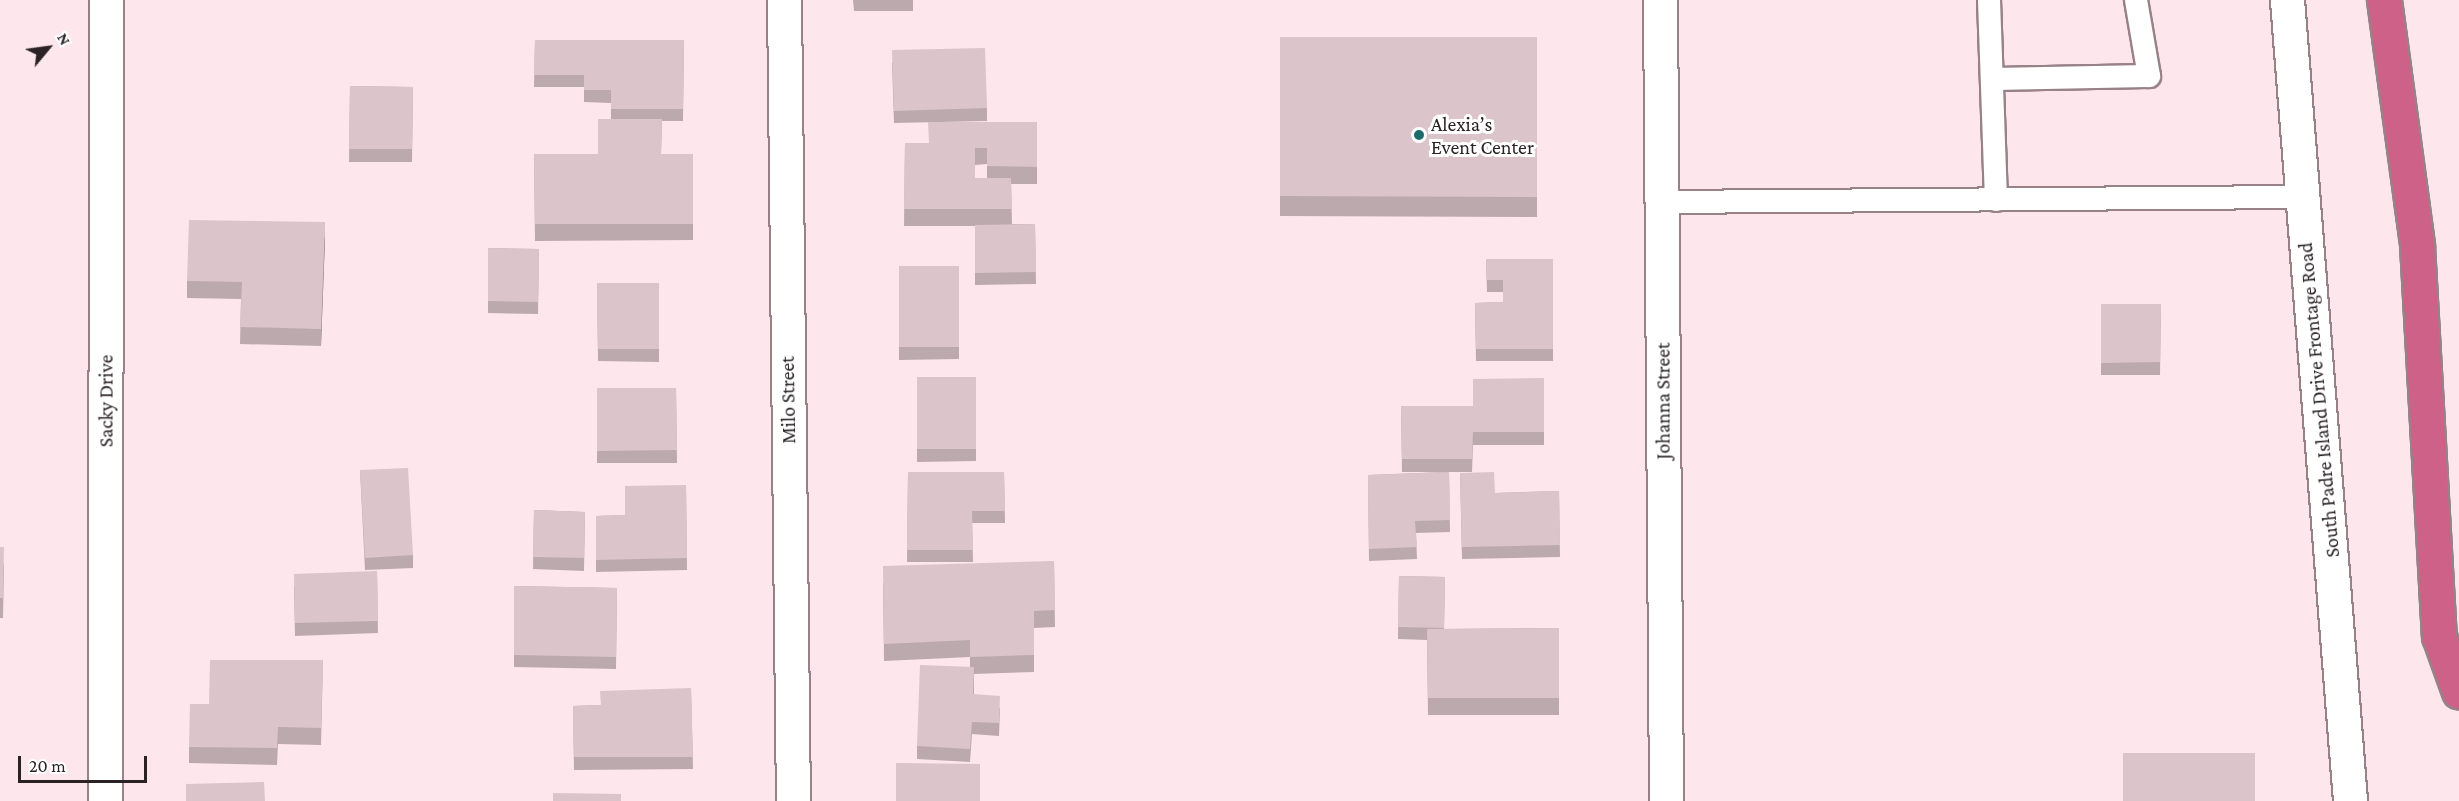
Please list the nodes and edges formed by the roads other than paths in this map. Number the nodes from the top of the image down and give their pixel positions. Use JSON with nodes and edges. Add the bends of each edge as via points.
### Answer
{"nodes":[{"id":1,"x":106,"y":0,"type":"edge"},
{"id":2,"x":784,"y":0,"type":"edge"},
{"id":3,"x":1660,"y":0,"type":"edge"},
{"id":4,"x":1989,"y":0,"type":"edge"},
{"id":5,"x":2136,"y":0,"type":"edge"},
{"id":6,"x":2287,"y":0,"type":"edge"},
{"id":7,"x":2384,"y":0,"type":"edge"},
{"id":8,"x":1992,"y":79,"type":"junction"},
{"id":9,"x":2303,"y":197,"type":"junction"},
{"id":10,"x":1996,"y":200,"type":"junction"},
{"id":11,"x":1662,"y":202,"type":"junction"},
{"id":12,"x":2459,"y":692,"type":"edge"},
{"id":13,"x":105,"y":801,"type":"edge"},
{"id":14,"x":793,"y":801,"type":"edge"},
{"id":15,"x":1666,"y":801,"type":"edge"},
{"id":16,"x":2350,"y":801,"type":"edge"}],
"edges":[{"from":1,"to":13,"type":"street","name":"Sacky Drive"},
{"from":2,"to":14,"type":"street","name":"Milo Street"},
{"from":3,"to":11,"type":"street","name":"Johanna Street"},
{"from":4,"to":8,"type":"lane"},
{"from":5,"to":8,"type":"lane","via":[[2149,76]]},
{"from":6,"to":9,"type":"street","name":"South Padre Island Drive Frontage Road"},
{"from":7,"to":12,"type":"highway","via":[[2417,245],[2439,636]]},
{"from":8,"to":10,"type":"lane"},
{"from":9,"to":10,"type":"lane"},
{"from":9,"to":16,"type":"street","name":"South Padre Island Drive Frontage Road"},
{"from":10,"to":11,"type":"lane"},
{"from":11,"to":15,"type":"street","name":"Johanna Street"}]}
